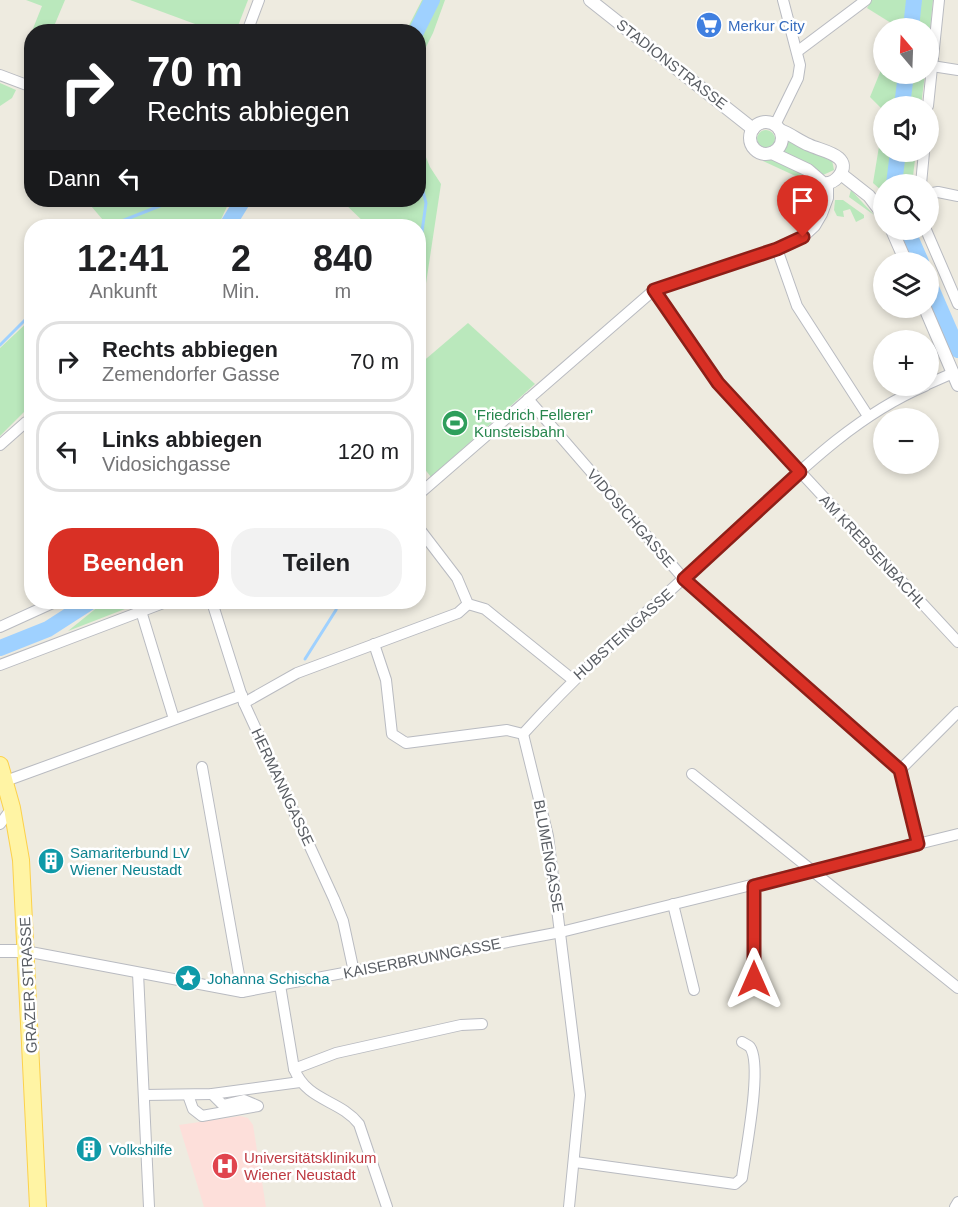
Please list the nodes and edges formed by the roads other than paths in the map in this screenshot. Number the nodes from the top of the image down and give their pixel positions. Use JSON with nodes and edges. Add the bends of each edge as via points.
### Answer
{"nodes":[{"id":1,"x":259,"y":0,"type":"edge"},
{"id":2,"x":591,"y":0,"type":"edge"},
{"id":3,"x":783,"y":0,"type":"edge"},
{"id":4,"x":866,"y":0,"type":"edge"},
{"id":5,"x":939,"y":0,"type":"edge"},
{"id":6,"x":937,"y":18,"type":"edge"},
{"id":7,"x":251,"y":24,"type":"edge"},
{"id":8,"x":798,"y":51,"type":"junction"},
{"id":9,"x":939,"y":67,"type":"edge"},
{"id":10,"x":958,"y":70,"type":"edge"},
{"id":11,"x":0,"y":75,"type":"edge"},
{"id":12,"x":24,"y":84,"type":"edge"},
{"id":13,"x":778,"y":128,"type":"junction"},
{"id":14,"x":753,"y":129,"type":"junction"},
{"id":15,"x":772,"y":153,"type":"junction"},
{"id":16,"x":841,"y":174,"type":"junction"},
{"id":17,"x":828,"y":184,"type":"junction"},
{"id":18,"x":939,"y":192,"type":"edge"},
{"id":19,"x":958,"y":196,"type":"edge"},
{"id":20,"x":873,"y":201,"type":"edge"},
{"id":21,"x":930,"y":240,"type":"edge"},
{"id":22,"x":777,"y":249,"type":"junction"},
{"id":23,"x":654,"y":290,"type":"junction"},
{"id":24,"x":958,"y":304,"type":"edge"},
{"id":25,"x":929,"y":318,"type":"edge"},
{"id":26,"x":956,"y":379,"type":"edge"},
{"id":27,"x":939,"y":383,"type":"edge"},
{"id":28,"x":906,"y":396,"type":"edge"},
{"id":29,"x":528,"y":399,"type":"junction"},
{"id":30,"x":868,"y":416,"type":"junction"},
{"id":31,"x":24,"y":427,"type":"edge"},
{"id":32,"x":0,"y":445,"type":"edge"},
{"id":33,"x":800,"y":472,"type":"junction"},
{"id":34,"x":426,"y":488,"type":"edge"},
{"id":35,"x":426,"y":537,"type":"edge"},
{"id":36,"x":684,"y":579,"type":"junction"},
{"id":37,"x":468,"y":604,"type":"junction"},
{"id":38,"x":40,"y":609,"type":"edge"},
{"id":39,"x":147,"y":609,"type":"edge"},
{"id":40,"x":214,"y":609,"type":"edge"},
{"id":41,"x":141,"y":611,"type":"junction"},
{"id":42,"x":0,"y":627,"type":"edge"},
{"id":43,"x":958,"y":642,"type":"edge"},
{"id":44,"x":374,"y":644,"type":"junction"},
{"id":45,"x":0,"y":665,"type":"edge"},
{"id":46,"x":572,"y":679,"type":"junction"},
{"id":47,"x":243,"y":699,"type":"junction"},
{"id":48,"x":958,"y":712,"type":"edge"},
{"id":49,"x":174,"y":719,"type":"junction"},
{"id":50,"x":523,"y":734,"type":"junction"},
{"id":51,"x":202,"y":767,"type":"dead end"},
{"id":52,"x":900,"y":770,"type":"junction"},
{"id":53,"x":692,"y":774,"type":"dead end"},
{"id":54,"x":2,"y":776,"type":"edge"},
{"id":55,"x":12,"y":808,"type":"junction"},
{"id":56,"x":0,"y":824,"type":"edge"},
{"id":57,"x":958,"y":834,"type":"edge"},
{"id":58,"x":918,"y":844,"type":"junction"},
{"id":59,"x":812,"y":871,"type":"junction"},
{"id":60,"x":754,"y":886,"type":"junction"},
{"id":61,"x":672,"y":904,"type":"junction"},
{"id":62,"x":561,"y":932,"type":"junction"},
{"id":63,"x":0,"y":951,"type":"edge"},
{"id":64,"x":25,"y":951,"type":"junction"},
{"id":65,"x":354,"y":972,"type":"junction"},
{"id":66,"x":138,"y":973,"type":"junction"},
{"id":67,"x":754,"y":979,"type":"dead end"},
{"id":68,"x":280,"y":985,"type":"junction"},
{"id":69,"x":958,"y":988,"type":"edge"},
{"id":70,"x":694,"y":990,"type":"dead end"},
{"id":71,"x":242,"y":992,"type":"junction"},
{"id":72,"x":482,"y":1024,"type":"dead end"},
{"id":73,"x":742,"y":1042,"type":"dead end"},
{"id":74,"x":294,"y":1069,"type":"junction"},
{"id":75,"x":300,"y":1082,"type":"junction"},
{"id":76,"x":212,"y":1094,"type":"junction"},
{"id":77,"x":144,"y":1095,"type":"junction"},
{"id":78,"x":188,"y":1095,"type":"junction"},
{"id":79,"x":575,"y":1162,"type":"junction"},
{"id":80,"x":958,"y":1202,"type":"edge"},
{"id":81,"x":38,"y":1207,"type":"edge"},
{"id":82,"x":149,"y":1207,"type":"edge"},
{"id":83,"x":387,"y":1207,"type":"edge"},
{"id":84,"x":569,"y":1207,"type":"edge"},
{"id":85,"x":955,"y":1207,"type":"edge"}],
"edges":[{"from":1,"to":7,"type":"street"},
{"from":2,"to":14,"type":"street","name":"STADIONSTRASSE"},
{"from":3,"to":8,"type":"street"},
{"from":4,"to":8,"type":"street"},
{"from":5,"to":6,"type":"street"},
{"from":8,"to":13,"type":"street","via":[[798,78]]},
{"from":9,"to":10,"type":"street"},
{"from":11,"to":12,"type":"street"},
{"from":13,"to":14,"type":"street","via":[[763,123]]},
{"from":13,"to":15,"type":"street","via":[[781,143]]},
{"from":13,"to":16,"type":"street","via":[[837,155],[842,164]]},
{"from":14,"to":15,"type":"street","via":[[751,140],[755,149]]},
{"from":15,"to":17,"type":"street"},
{"from":16,"to":17,"type":"street"},
{"from":16,"to":20,"type":"street"},
{"from":17,"to":22,"type":"street","via":[[828,198],[815,226],[803,237]]},
{"from":18,"to":19,"type":"street"},
{"from":21,"to":24,"type":"street"},
{"from":22,"to":23,"type":"street"},
{"from":22,"to":30,"type":"street","via":[[797,306]]},
{"from":23,"to":29,"type":"street"},
{"from":23,"to":33,"type":"street","name":"AM KREBSENBACHL","via":[[718,383]]},
{"from":25,"to":26,"type":"street"},
{"from":26,"to":27,"type":"street","name":"HUBSTEINGASSE"},
{"from":28,"to":30,"type":"street","name":"HUBSTEINGASSE"},
{"from":29,"to":34,"type":"street"},
{"from":29,"to":36,"type":"street","name":"VIDOSICHGASSE"},
{"from":30,"to":33,"type":"street","name":"HUBSTEINGASSE"},
{"from":31,"to":32,"type":"street"},
{"from":33,"to":36,"type":"street","name":"HUBSTEINGASSE"},
{"from":33,"to":43,"type":"street","name":"AM KREBSENBACHL"},
{"from":35,"to":37,"type":"street","via":[[457,578]]},
{"from":36,"to":46,"type":"street","name":"HUBSTEINGASSE"},
{"from":36,"to":52,"type":"street","name":"VIDOSICHGASSE"},
{"from":37,"to":44,"type":"street","via":[[458,613]]},
{"from":37,"to":46,"type":"street","via":[[485,609]]},
{"from":38,"to":42,"type":"street"},
{"from":39,"to":41,"type":"street"},
{"from":40,"to":47,"type":"street","name":"HERMANNGASSE"},
{"from":41,"to":45,"type":"street"},
{"from":41,"to":49,"type":"street"},
{"from":44,"to":47,"type":"street","via":[[297,673]]},
{"from":44,"to":50,"type":"street","via":[[386,680],[392,734],[406,743],[507,730]]},
{"from":46,"to":50,"type":"street","name":"HUBSTEINGASSE"},
{"from":47,"to":49,"type":"street"},
{"from":47,"to":65,"type":"street","name":"HERMANNGASSE","via":[[343,921]]},
{"from":48,"to":52,"type":"street"},
{"from":49,"to":54,"type":"street"},
{"from":50,"to":62,"type":"street","name":"BLUMENGASSE","via":[[548,836]]},
{"from":51,"to":71,"type":"street"},
{"from":52,"to":58,"type":"street"},
{"from":53,"to":59,"type":"street"},
{"from":54,"to":55,"type":"main road","name":"GRAZER STRASSE"},
{"from":55,"to":56,"type":"street"},
{"from":55,"to":64,"type":"main road","name":"GRAZER STRASSE","via":[[21,861]]},
{"from":57,"to":58,"type":"street","name":"KAISERBRUNNGASSE"},
{"from":58,"to":59,"type":"street","name":"KAISERBRUNNGASSE"},
{"from":59,"to":60,"type":"street","name":"KAISERBRUNNGASSE"},
{"from":59,"to":69,"type":"street"},
{"from":60,"to":61,"type":"street","name":"KAISERBRUNNGASSE"},
{"from":60,"to":67,"type":"street"},
{"from":61,"to":62,"type":"street","name":"KAISERBRUNNGASSE"},
{"from":61,"to":70,"type":"street"},
{"from":62,"to":65,"type":"street","name":"KAISERBRUNNGASSE"},
{"from":62,"to":79,"type":"street","name":"BLUMENGASSE","via":[[580,1095]]},
{"from":63,"to":64,"type":"street","name":"KAISERBRUNNGASSE"},
{"from":64,"to":66,"type":"street","name":"KAISERBRUNNGASSE"},
{"from":64,"to":81,"type":"main road","name":"GRAZER STRASSE"},
{"from":65,"to":68,"type":"street","name":"KAISERBRUNNGASSE"},
{"from":66,"to":71,"type":"street","name":"KAISERBRUNNGASSE"},
{"from":66,"to":77,"type":"street"},
{"from":68,"to":71,"type":"street","name":"KAISERBRUNNGASSE"},
{"from":68,"to":74,"type":"street"},
{"from":72,"to":74,"type":"street","via":[[461,1024],[336,1053]]},
{"from":73,"to":79,"type":"street","via":[[750,1047],[755,1064],[742,1178],[735,1184]]},
{"from":74,"to":75,"type":"street"},
{"from":75,"to":76,"type":"street"},
{"from":75,"to":83,"type":"street","via":[[351,1114],[359,1124]]},
{"from":76,"to":78,"type":"street"},
{"from":76,"to":78,"type":"street","via":[[222,1105],[244,1100],[258,1106],[202,1116],[193,1109]]},
{"from":77,"to":78,"type":"street"},
{"from":77,"to":82,"type":"street"},
{"from":79,"to":84,"type":"street","name":"BLUMENGASSE"},
{"from":80,"to":85,"type":"street"}]}
